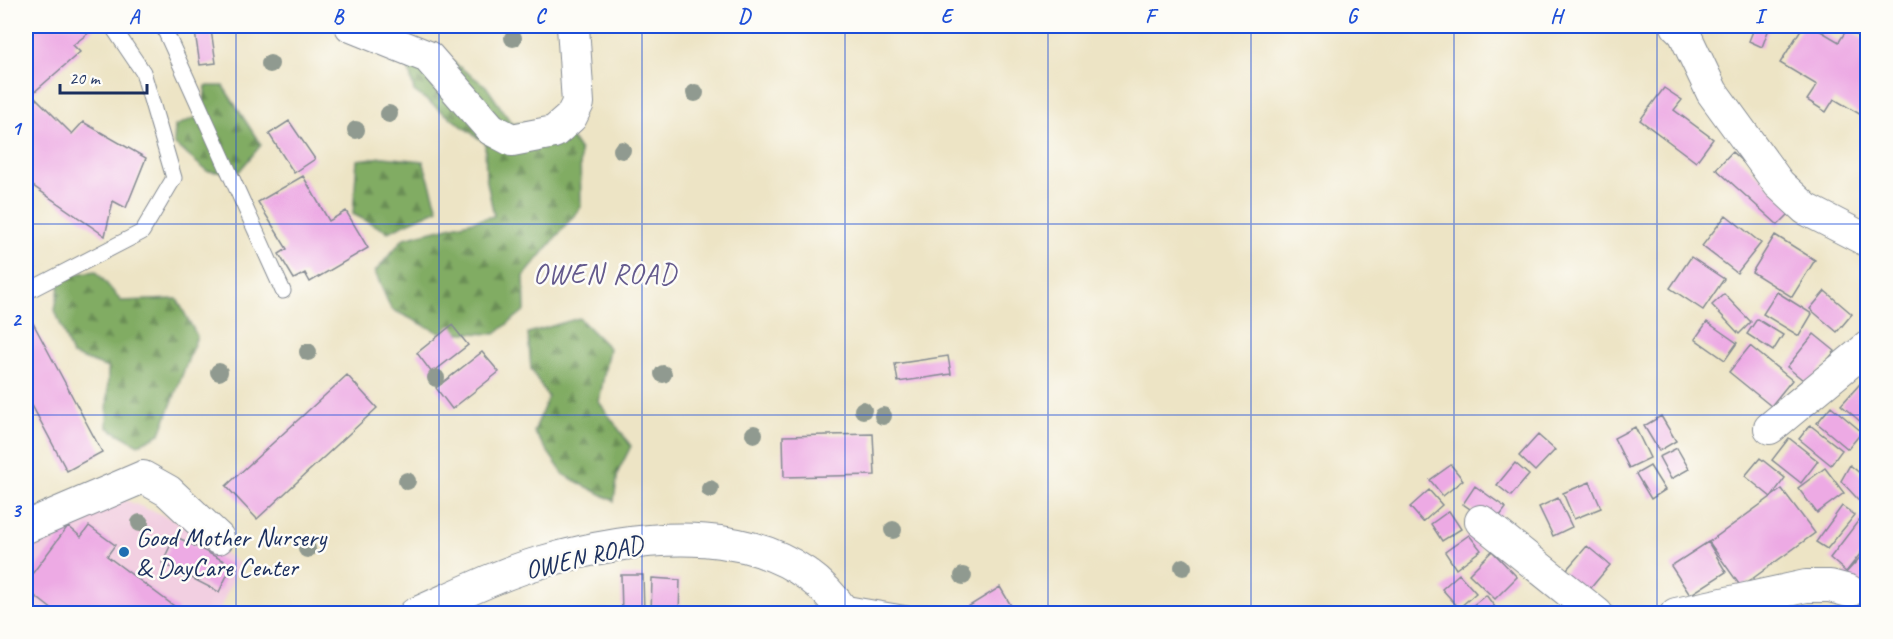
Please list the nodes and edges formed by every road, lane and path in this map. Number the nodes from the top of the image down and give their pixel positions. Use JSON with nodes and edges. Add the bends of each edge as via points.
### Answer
{"nodes":[{"id":1,"x":112,"y":26,"type":"edge"},
{"id":2,"x":163,"y":26,"type":"edge"},
{"id":3,"x":351,"y":26,"type":"edge"},
{"id":4,"x":573,"y":26,"type":"edge"},
{"id":5,"x":1677,"y":26,"type":"edge"},
{"id":6,"x":1868,"y":241,"type":"edge"},
{"id":7,"x":283,"y":291,"type":"dead end"},
{"id":8,"x":26,"y":292,"type":"edge"},
{"id":9,"x":1868,"y":346,"type":"edge"},
{"id":10,"x":1770,"y":428,"type":"dead end"},
{"id":11,"x":1481,"y":521,"type":"dead end"},
{"id":12,"x":26,"y":527,"type":"edge"},
{"id":13,"x":218,"y":538,"type":"dead end"},
{"id":14,"x":1849,"y":591,"type":"dead end"},
{"id":15,"x":841,"y":608,"type":"edge"},
{"id":16,"x":415,"y":614,"type":"edge"},
{"id":17,"x":907,"y":614,"type":"edge"},
{"id":18,"x":1597,"y":614,"type":"edge"},
{"id":19,"x":1676,"y":614,"type":"edge"}],
"edges":[{"from":1,"to":8,"type":"lane","via":[[142,72],[174,178],[142,232]]},
{"from":2,"to":7,"type":"lane"},
{"from":3,"to":4,"type":"street","via":[[428,57],[492,129],[512,140],[554,132],[571,117],[578,103]]},
{"from":5,"to":6,"type":"street","via":[[1712,92],[1779,184],[1806,209]]},
{"from":9,"to":10,"type":"street"},
{"from":11,"to":18,"type":"street"},
{"from":12,"to":13,"type":"street","via":[[143,477],[168,491]]},
{"from":14,"to":19,"type":"street","via":[[1806,586]]},
{"from":15,"to":16,"type":"street","name":"OWEN ROAD","via":[[807,576],[753,547],[675,539],[623,542],[540,562]]},
{"from":15,"to":17,"type":"lane"}]}
